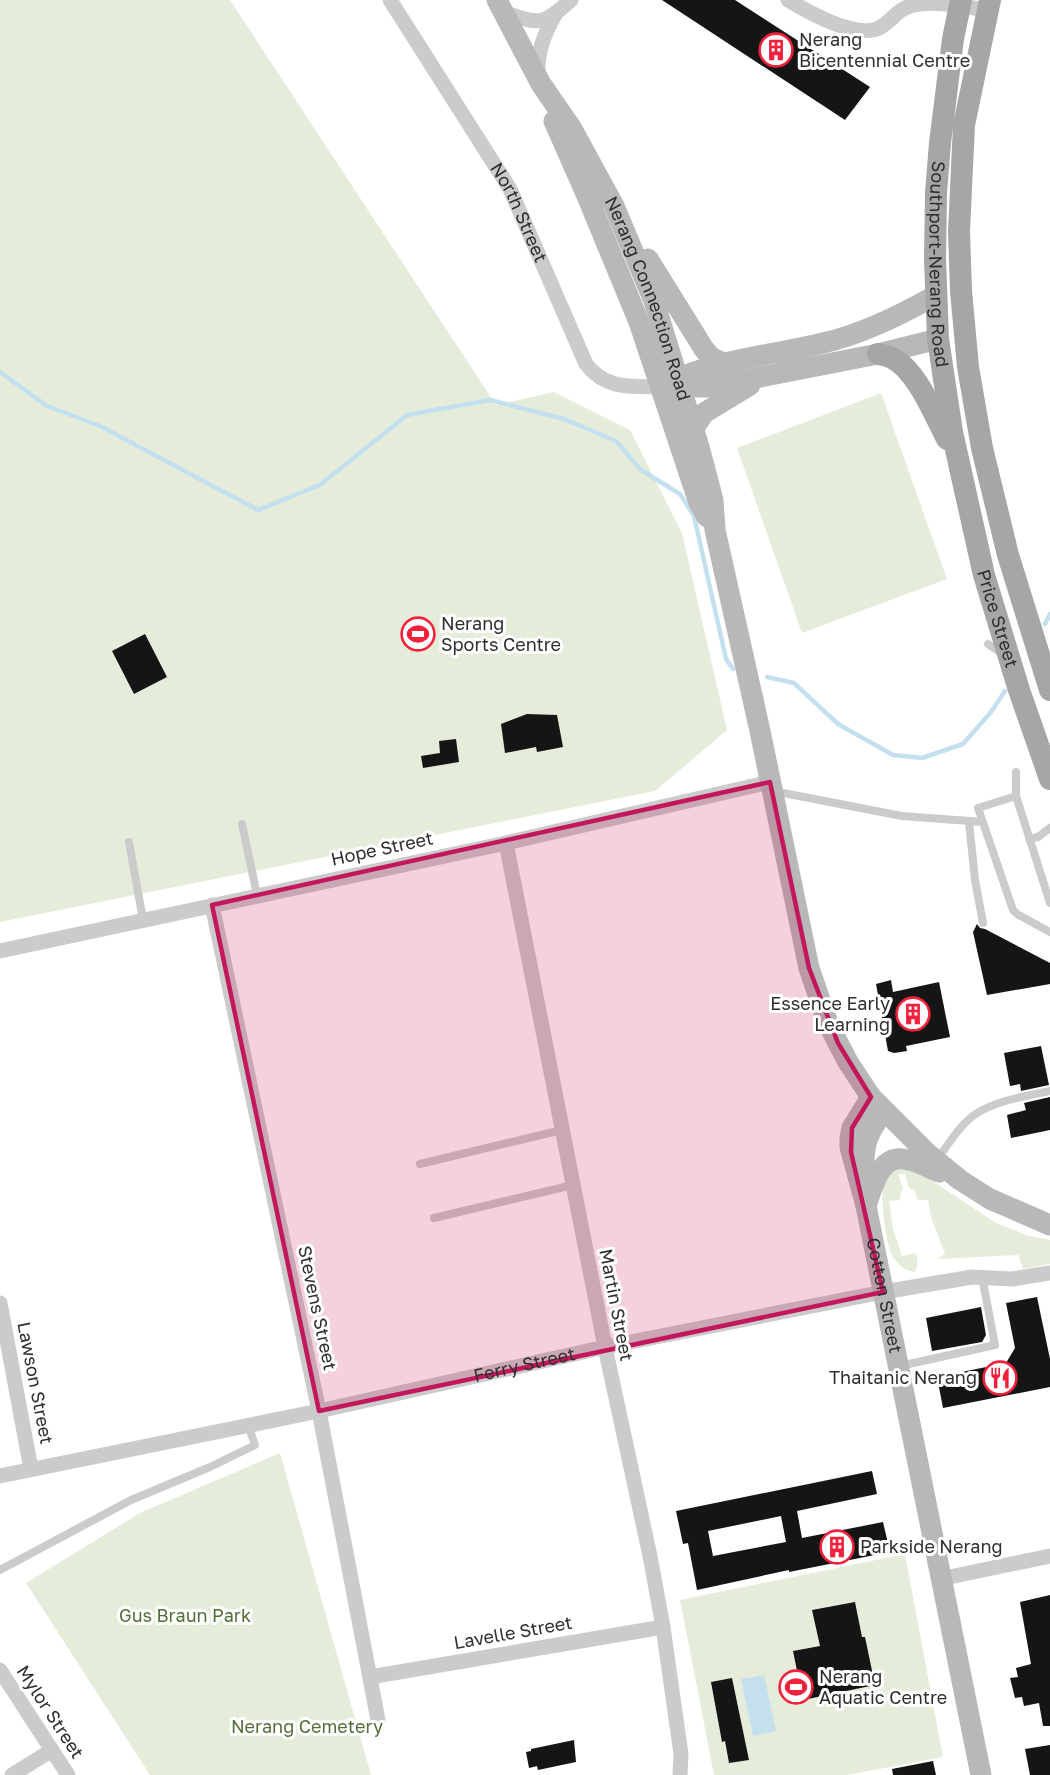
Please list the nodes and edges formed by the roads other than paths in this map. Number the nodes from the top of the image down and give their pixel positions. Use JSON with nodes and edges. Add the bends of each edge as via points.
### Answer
{"nodes":[{"id":1,"x":390,"y":0,"type":"edge"},
{"id":2,"x":571,"y":0,"type":"edge"},
{"id":3,"x":789,"y":0,"type":"edge"},
{"id":4,"x":961,"y":3,"type":"edge"},
{"id":5,"x":989,"y":5,"type":"edge"},
{"id":6,"x":500,"y":6,"type":"edge"},
{"id":7,"x":556,"y":13,"type":"junction"},
{"id":8,"x":539,"y":81,"type":"junction"},
{"id":9,"x":614,"y":206,"type":"junction"},
{"id":10,"x":961,"y":291,"type":"junction"},
{"id":11,"x":936,"y":295,"type":"junction"},
{"id":12,"x":938,"y":339,"type":"junction"},
{"id":13,"x":878,"y":354,"type":"junction"},
{"id":14,"x":724,"y":363,"type":"junction"},
{"id":15,"x":769,"y":375,"type":"junction"},
{"id":16,"x":674,"y":384,"type":"junction"},
{"id":17,"x":976,"y":420,"type":"joint"},
{"id":18,"x":694,"y":428,"type":"junction"},
{"id":19,"x":956,"y":456,"type":"junction"},
{"id":20,"x":715,"y":530,"type":"junction"},
{"id":21,"x":988,"y":644,"type":"dead end"},
{"id":22,"x":1010,"y":659,"type":"junction"},
{"id":23,"x":1049,"y":682,"type":"edge"},
{"id":24,"x":1016,"y":772,"type":"dead end"},
{"id":25,"x":1048,"y":775,"type":"edge"},
{"id":26,"x":771,"y":786,"type":"junction"},
{"id":27,"x":1016,"y":796,"type":"junction"},
{"id":28,"x":969,"y":822,"type":"junction"},
{"id":29,"x":983,"y":822,"type":"junction"},
{"id":30,"x":242,"y":824,"type":"dead end"},
{"id":31,"x":1050,"y":828,"type":"edge"},
{"id":32,"x":1029,"y":839,"type":"junction"},
{"id":33,"x":129,"y":842,"type":"dead end"},
{"id":34,"x":506,"y":843,"type":"junction"},
{"id":35,"x":257,"y":895,"type":"junction"},
{"id":36,"x":1050,"y":903,"type":"edge"},
{"id":37,"x":212,"y":905,"type":"junction"},
{"id":38,"x":143,"y":920,"type":"junction"},
{"id":39,"x":983,"y":923,"type":"dead end"},
{"id":40,"x":1050,"y":932,"type":"edge"},
{"id":41,"x":0,"y":951,"type":"edge"},
{"id":42,"x":1050,"y":1091,"type":"edge"},
{"id":43,"x":878,"y":1104,"type":"junction"},
{"id":44,"x":562,"y":1130,"type":"junction"},
{"id":45,"x":420,"y":1164,"type":"dead end"},
{"id":46,"x":933,"y":1165,"type":"junction"},
{"id":47,"x":573,"y":1185,"type":"junction"},
{"id":48,"x":866,"y":1206,"type":"junction"},
{"id":49,"x":1009,"y":1208,"type":"junction"},
{"id":50,"x":1050,"y":1214,"type":"edge"},
{"id":51,"x":434,"y":1218,"type":"dead end"},
{"id":52,"x":1050,"y":1225,"type":"edge"},
{"id":53,"x":1050,"y":1273,"type":"edge"},
{"id":54,"x":982,"y":1277,"type":"junction"},
{"id":55,"x":883,"y":1292,"type":"junction"},
{"id":56,"x":0,"y":1303,"type":"edge"},
{"id":57,"x":605,"y":1347,"type":"junction"},
{"id":58,"x":898,"y":1366,"type":"junction"},
{"id":59,"x":319,"y":1411,"type":"junction"},
{"id":60,"x":248,"y":1425,"type":"junction"},
{"id":61,"x":31,"y":1469,"type":"junction"},
{"id":62,"x":0,"y":1476,"type":"edge"},
{"id":63,"x":1050,"y":1556,"type":"edge"},
{"id":64,"x":0,"y":1570,"type":"edge"},
{"id":65,"x":940,"y":1579,"type":"junction"},
{"id":66,"x":663,"y":1627,"type":"junction"},
{"id":67,"x":0,"y":1670,"type":"edge"},
{"id":68,"x":370,"y":1677,"type":"junction"},
{"id":69,"x":378,"y":1720,"type":"dead end"},
{"id":70,"x":52,"y":1750,"type":"junction"},
{"id":71,"x":12,"y":1775,"type":"edge"},
{"id":72,"x":68,"y":1775,"type":"edge"},
{"id":73,"x":680,"y":1775,"type":"edge"},
{"id":74,"x":981,"y":1775,"type":"edge"}],
"edges":[{"from":1,"to":16,"type":"street","name":"North Street","via":[[510,189],[586,364],[609,383]]},
{"from":2,"to":7,"type":"street"},
{"from":3,"to":4,"type":"street","via":[[844,27],[866,30],[879,28],[897,11],[912,5]]},
{"from":4,"to":5,"type":"street"},
{"from":4,"to":11,"type":"main road","name":"Southport-Nerang Road","via":[[939,143]]},
{"from":5,"to":10,"type":"main road","name":"Southport-Nerang Road","via":[[964,125],[959,231]]},
{"from":6,"to":7,"type":"street","via":[[537,22]]},
{"from":6,"to":8,"type":"main road","name":"Nerang Connection Road"},
{"from":7,"to":8,"type":"street","via":[[540,47]]},
{"from":8,"to":9,"type":"main road","name":"Nerang Connection Road","via":[[572,129]]},
{"from":8,"to":16,"type":"main road","name":"Nerang Connection Road","via":[[622,280]]},
{"from":9,"to":14,"type":"main road","via":[[704,349]]},
{"from":9,"to":16,"type":"main road","name":"Nerang Connection Road","via":[[654,301]]},
{"from":10,"to":12,"type":"main road","via":[[952,321]]},
{"from":10,"to":17,"type":"main road","name":"Southport-Nerang Road"},
{"from":11,"to":12,"type":"main road","name":"Southport-Nerang Road"},
{"from":11,"to":14,"type":"main road","name":"North Street","via":[[857,333]]},
{"from":12,"to":13,"type":"main road","name":"North Street"},
{"from":12,"to":19,"type":"main road","name":"Southport-Nerang Road"},
{"from":13,"to":15,"type":"main road","name":"North Street"},
{"from":13,"to":19,"type":"main road","via":[[902,364],[912,377]]},
{"from":14,"to":16,"type":"main road","name":"North Street"},
{"from":15,"to":16,"type":"main road","name":"North Street","via":[[710,387]]},
{"from":15,"to":18,"type":"main road","via":[[713,406]]},
{"from":16,"to":18,"type":"main road","name":"Nerang Connection Road"},
{"from":16,"to":20,"type":"main road","name":"Nerang Connection Road","via":[[699,503]]},
{"from":17,"to":23,"type":"main road","name":"Price Street","via":[[1008,555]]},
{"from":18,"to":20,"type":"main road","name":"Nerang Connection Road","via":[[713,500]]},
{"from":19,"to":22,"type":"main road","name":"Price Street","via":[[992,614]]},
{"from":20,"to":26,"type":"main road","name":"Nerang Connection Road"},
{"from":21,"to":22,"type":"lane"},
{"from":22,"to":25,"type":"main road","name":"Price Street"},
{"from":23,"to":25,"type":"main road","via":[[1038,692],[1037,701]]},
{"from":24,"to":27,"type":"lane"},
{"from":26,"to":28,"type":"lane","via":[[902,816]]},
{"from":26,"to":34,"type":"street","name":"Hope Street"},
{"from":26,"to":43,"type":"main road","via":[[814,986],[843,1053]]},
{"from":27,"to":29,"type":"lane","via":[[978,808]]},
{"from":27,"to":32,"type":"lane"},
{"from":28,"to":29,"type":"lane"},
{"from":28,"to":39,"type":"lane"},
{"from":29,"to":40,"type":"lane","via":[[1013,910]]},
{"from":30,"to":35,"type":"lane"},
{"from":31,"to":32,"type":"lane"},
{"from":32,"to":36,"type":"lane"},
{"from":33,"to":38,"type":"lane"},
{"from":34,"to":35,"type":"street","name":"Hope Street"},
{"from":34,"to":44,"type":"street","name":"Martin Street"},
{"from":35,"to":37,"type":"street","name":"Hope Street"},
{"from":37,"to":38,"type":"street","name":"Hope Street"},
{"from":37,"to":59,"type":"street","name":"Stevens Street"},
{"from":38,"to":41,"type":"street","name":"Hope Street"},
{"from":42,"to":46,"type":"lane","via":[[976,1114]]},
{"from":43,"to":46,"type":"main road"},
{"from":43,"to":48,"type":"main road","name":"Cotton Street","via":[[852,1128],[850,1138]]},
{"from":44,"to":45,"type":"lane"},
{"from":44,"to":47,"type":"street","name":"Martin Street"},
{"from":46,"to":48,"type":"main road","via":[[905,1159],[887,1163],[879,1171]]},
{"from":46,"to":49,"type":"main road"},
{"from":47,"to":51,"type":"lane"},
{"from":47,"to":57,"type":"street","name":"Martin Street"},
{"from":48,"to":55,"type":"main road","name":"Cotton Street"},
{"from":49,"to":50,"type":"main road"},
{"from":49,"to":52,"type":"main road"},
{"from":53,"to":54,"type":"street","name":"Ferry Street","via":[[1012,1279]]},
{"from":54,"to":55,"type":"street","name":"Ferry Street"},
{"from":54,"to":58,"type":"lane","via":[[995,1345]]},
{"from":55,"to":57,"type":"street","name":"Ferry Street"},
{"from":55,"to":58,"type":"main road","name":"Cotton Street"},
{"from":56,"to":61,"type":"street","name":"Lawson Street"},
{"from":57,"to":59,"type":"street","name":"Ferry Street"},
{"from":57,"to":66,"type":"street","name":"Martin Street"},
{"from":58,"to":65,"type":"main road","name":"Cotton Street"},
{"from":59,"to":60,"type":"street","name":"Ferry Street"},
{"from":59,"to":68,"type":"street","name":"Stevens Street"},
{"from":60,"to":61,"type":"street","name":"Ferry Street"},
{"from":60,"to":64,"type":"lane","via":[[255,1445],[131,1500]]},
{"from":61,"to":62,"type":"street","name":"Ferry Street"},
{"from":63,"to":65,"type":"street"},
{"from":65,"to":74,"type":"main road","name":"Cotton Street"},
{"from":66,"to":68,"type":"street","name":"Lavelle Street"},
{"from":66,"to":73,"type":"street","name":"Martin Street","via":[[681,1755]]},
{"from":67,"to":70,"type":"street","name":"Mylor Street"},
{"from":68,"to":69,"type":"street","name":"Stevens Street"},
{"from":70,"to":71,"type":"street"},
{"from":70,"to":72,"type":"street","name":"Mylor Street"}]}
